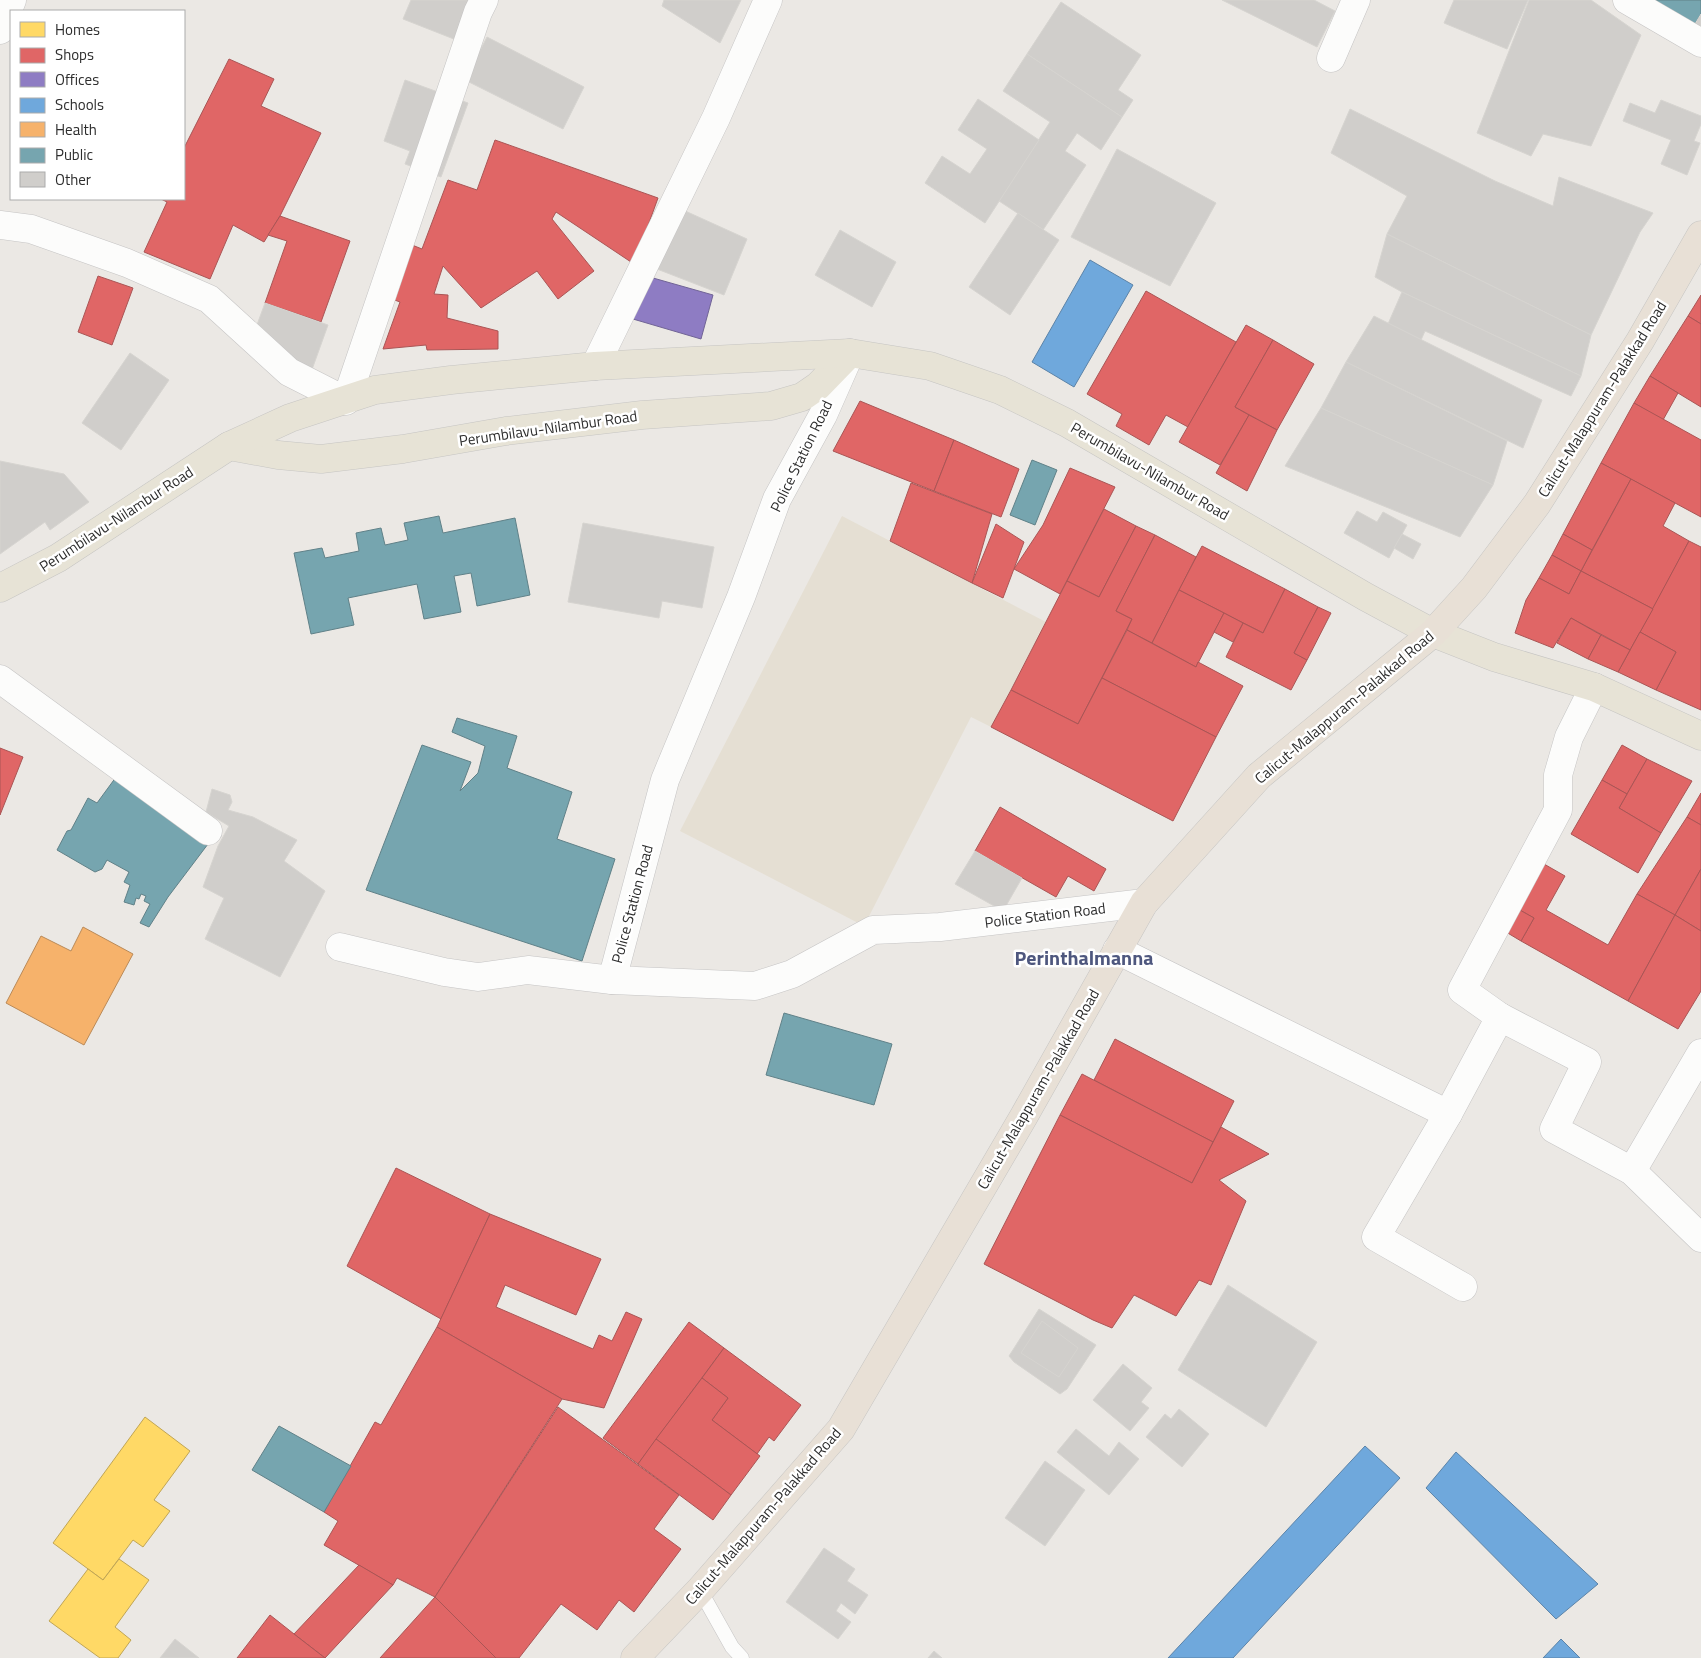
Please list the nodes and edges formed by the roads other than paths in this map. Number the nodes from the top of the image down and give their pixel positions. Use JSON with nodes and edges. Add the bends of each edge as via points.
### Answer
{"nodes":[{"id":1,"x":12,"y":0,"type":"edge"},
{"id":2,"x":484,"y":0,"type":"edge"},
{"id":3,"x":768,"y":0,"type":"edge"},
{"id":4,"x":1356,"y":0,"type":"edge"},
{"id":5,"x":1627,"y":0,"type":"edge"},
{"id":6,"x":0,"y":30,"type":"edge"},
{"id":7,"x":1701,"y":43,"type":"edge"},
{"id":8,"x":1331,"y":58,"type":"dead end"},
{"id":9,"x":0,"y":225,"type":"edge"},
{"id":10,"x":1701,"y":235,"type":"edge"},
{"id":11,"x":850,"y":353,"type":"junction"},
{"id":12,"x":595,"y":366,"type":"junction"},
{"id":13,"x":346,"y":400,"type":"junction"},
{"id":14,"x":229,"y":446,"type":"junction"},
{"id":15,"x":0,"y":588,"type":"edge"},
{"id":16,"x":1433,"y":633,"type":"junction"},
{"id":17,"x":0,"y":679,"type":"edge"},
{"id":18,"x":1594,"y":687,"type":"junction"},
{"id":19,"x":1701,"y":736,"type":"edge"},
{"id":20,"x":208,"y":831,"type":"dead end"},
{"id":21,"x":1144,"y":903,"type":"junction"},
{"id":22,"x":340,"y":946,"type":"dead end"},
{"id":23,"x":1117,"y":950,"type":"junction"},
{"id":24,"x":612,"y":980,"type":"junction"},
{"id":25,"x":1500,"y":1017,"type":"junction"},
{"id":26,"x":1701,"y":1053,"type":"edge"},
{"id":27,"x":1448,"y":1114,"type":"junction"},
{"id":28,"x":1632,"y":1171,"type":"junction"},
{"id":29,"x":1701,"y":1238,"type":"edge"},
{"id":30,"x":1463,"y":1287,"type":"dead end"},
{"id":31,"x":700,"y":1590,"type":"junction"},
{"id":32,"x":634,"y":1658,"type":"edge"},
{"id":33,"x":742,"y":1658,"type":"edge"}],
"edges":[{"from":1,"to":6,"type":"street"},
{"from":2,"to":13,"type":"street"},
{"from":3,"to":12,"type":"street","via":[[716,118]]},
{"from":4,"to":8,"type":"street"},
{"from":5,"to":7,"type":"street"},
{"from":9,"to":13,"type":"street","via":[[31,229],[128,263],[209,299],[289,372]]},
{"from":10,"to":16,"type":"highway","name":"Calicut-Malappuram-Palakkad Road","via":[[1640,341],[1537,504],[1474,588]]},
{"from":11,"to":12,"type":"main road","name":"Perumbilavu-Nilambur Road"},
{"from":11,"to":14,"type":"main road","name":"Perumbilavu-Nilambur Road","via":[[818,386],[802,397],[771,406],[642,415],[321,459]]},
{"from":11,"to":16,"type":"main road","name":"Perumbilavu-Nilambur Road","via":[[930,366],[1000,390],[1067,423]]},
{"from":11,"to":24,"type":"street","name":"Police Station Road","via":[[823,414],[778,499],[665,780]]},
{"from":12,"to":13,"type":"main road","name":"Perumbilavu-Nilambur Road","via":[[402,386],[375,390]]},
{"from":13,"to":14,"type":"main road","name":"Perumbilavu-Nilambur Road","via":[[290,418]]},
{"from":14,"to":15,"type":"main road","name":"Perumbilavu-Nilambur Road","via":[[58,558]]},
{"from":16,"to":18,"type":"main road","name":"Perumbilavu-Nilambur Road","via":[[1494,657]]},
{"from":16,"to":21,"type":"highway","name":"Calicut-Malappuram-Palakkad Road","via":[[1259,776]]},
{"from":17,"to":20,"type":"street"},
{"from":18,"to":19,"type":"main road","name":"Perumbilavu-Nilambur Road"},
{"from":18,"to":25,"type":"street","via":[[1569,737],[1558,775],[1558,810],[1462,990]]},
{"from":21,"to":23,"type":"highway","name":"Calicut-Malappuram-Palakkad Road"},
{"from":21,"to":24,"type":"street","name":"Police Station Road","via":[[940,927],[873,930],[792,974],[755,986]]},
{"from":22,"to":24,"type":"street","via":[[444,972],[478,977],[528,970]]},
{"from":23,"to":27,"type":"street"},
{"from":23,"to":31,"type":"highway","name":"Calicut-Malappuram-Palakkad Road","via":[[841,1429]]},
{"from":25,"to":27,"type":"street"},
{"from":25,"to":28,"type":"street","via":[[1587,1062],[1554,1129]]},
{"from":26,"to":28,"type":"street"},
{"from":27,"to":30,"type":"street","via":[[1376,1237]]},
{"from":28,"to":29,"type":"street"},
{"from":31,"to":32,"type":"highway","name":"Calicut-Malappuram-Palakkad Road"},
{"from":31,"to":33,"type":"lane","via":[[732,1647]]}]}
